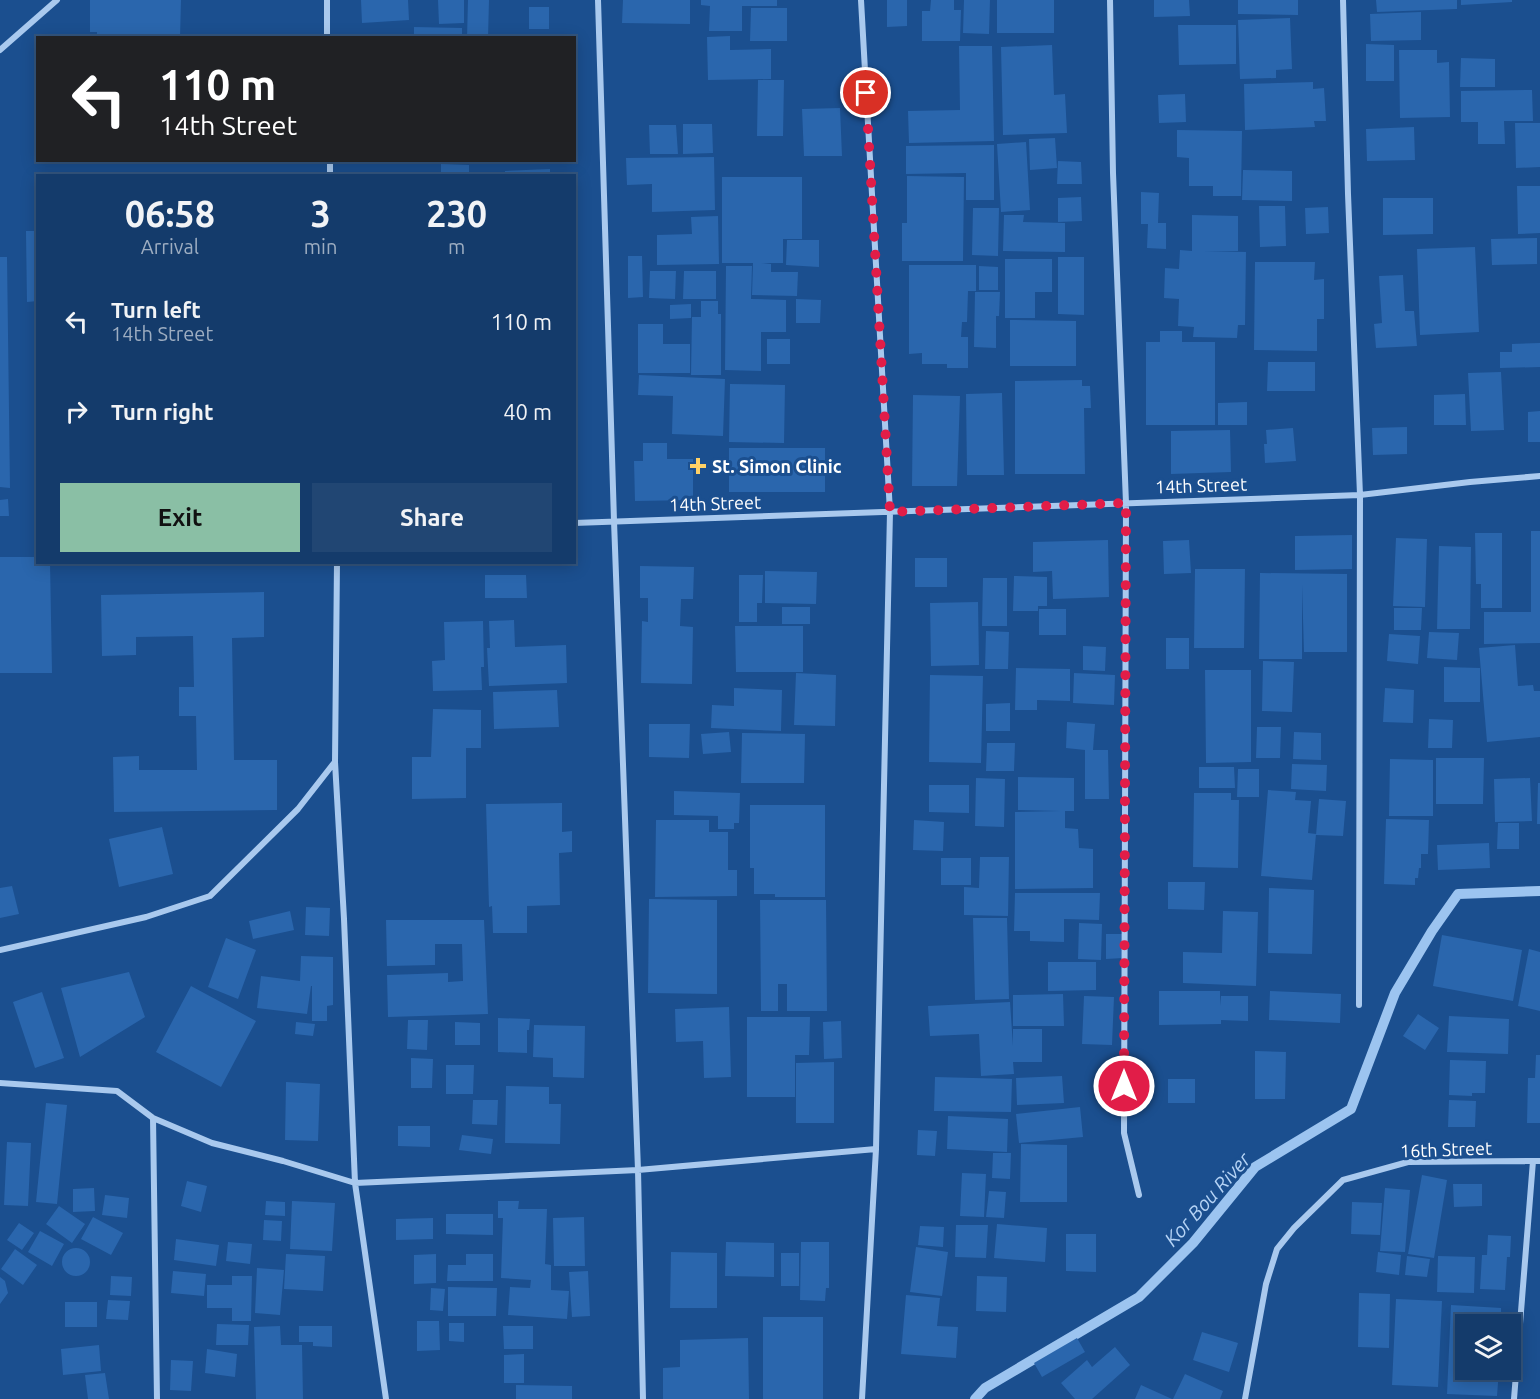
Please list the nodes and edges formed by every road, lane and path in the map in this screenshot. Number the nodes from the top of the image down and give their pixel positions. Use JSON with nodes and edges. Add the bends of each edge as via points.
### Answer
{"nodes":[{"id":1,"x":57,"y":0,"type":"edge"},
{"id":2,"x":327,"y":0,"type":"edge"},
{"id":3,"x":598,"y":0,"type":"edge"},
{"id":4,"x":861,"y":0,"type":"edge"},
{"id":5,"x":1110,"y":0,"type":"edge"},
{"id":6,"x":1343,"y":0,"type":"edge"},
{"id":7,"x":327,"y":36,"type":"edge"},
{"id":8,"x":0,"y":50,"type":"edge"},
{"id":9,"x":1540,"y":476,"type":"edge"},
{"id":10,"x":1360,"y":495,"type":"junction"},
{"id":11,"x":1126,"y":503,"type":"junction"},
{"id":12,"x":890,"y":512,"type":"junction"},
{"id":13,"x":614,"y":521,"type":"junction"},
{"id":14,"x":576,"y":523,"type":"edge"},
{"id":15,"x":337,"y":564,"type":"edge"},
{"id":16,"x":335,"y":762,"type":"junction"},
{"id":17,"x":0,"y":950,"type":"edge"},
{"id":18,"x":1359,"y":1005,"type":"dead end"},
{"id":19,"x":0,"y":1083,"type":"edge"},
{"id":20,"x":153,"y":1118,"type":"junction"},
{"id":21,"x":876,"y":1149,"type":"junction"},
{"id":22,"x":1536,"y":1161,"type":"edge"},
{"id":23,"x":638,"y":1170,"type":"junction"},
{"id":24,"x":355,"y":1183,"type":"junction"},
{"id":25,"x":1139,"y":1195,"type":"dead end"},
{"id":26,"x":157,"y":1399,"type":"edge"},
{"id":27,"x":386,"y":1399,"type":"edge"},
{"id":28,"x":643,"y":1399,"type":"edge"},
{"id":29,"x":862,"y":1399,"type":"edge"},
{"id":30,"x":1245,"y":1399,"type":"edge"},
{"id":31,"x":1514,"y":1399,"type":"edge"}],
"edges":[{"from":1,"to":8,"type":"street"},
{"from":2,"to":7,"type":"street"},
{"from":3,"to":13,"type":"street"},
{"from":4,"to":12,"type":"street"},
{"from":5,"to":11,"type":"street"},
{"from":6,"to":10,"type":"street"},
{"from":9,"to":10,"type":"street","name":"14th Street"},
{"from":10,"to":11,"type":"street","name":"14th Street"},
{"from":10,"to":18,"type":"street"},
{"from":11,"to":12,"type":"street","name":"14th Street"},
{"from":11,"to":25,"type":"street","via":[[1124,1133]]},
{"from":12,"to":13,"type":"street","name":"14th Street"},
{"from":12,"to":21,"type":"street"},
{"from":13,"to":14,"type":"street","name":"14th Street"},
{"from":13,"to":23,"type":"street"},
{"from":15,"to":16,"type":"street"},
{"from":16,"to":17,"type":"street","via":[[298,809],[210,896],[146,917]]},
{"from":16,"to":24,"type":"street"},
{"from":19,"to":20,"type":"street","via":[[117,1090]]},
{"from":20,"to":24,"type":"street","via":[[212,1143]]},
{"from":20,"to":26,"type":"street"},
{"from":21,"to":23,"type":"street"},
{"from":21,"to":29,"type":"street"},
{"from":22,"to":30,"type":"street","name":"16th Street","via":[[1408,1162],[1343,1179],[1277,1249],[1266,1284]]},
{"from":22,"to":31,"type":"street"},
{"from":23,"to":24,"type":"street"},
{"from":23,"to":28,"type":"street"},
{"from":24,"to":27,"type":"street"}]}
